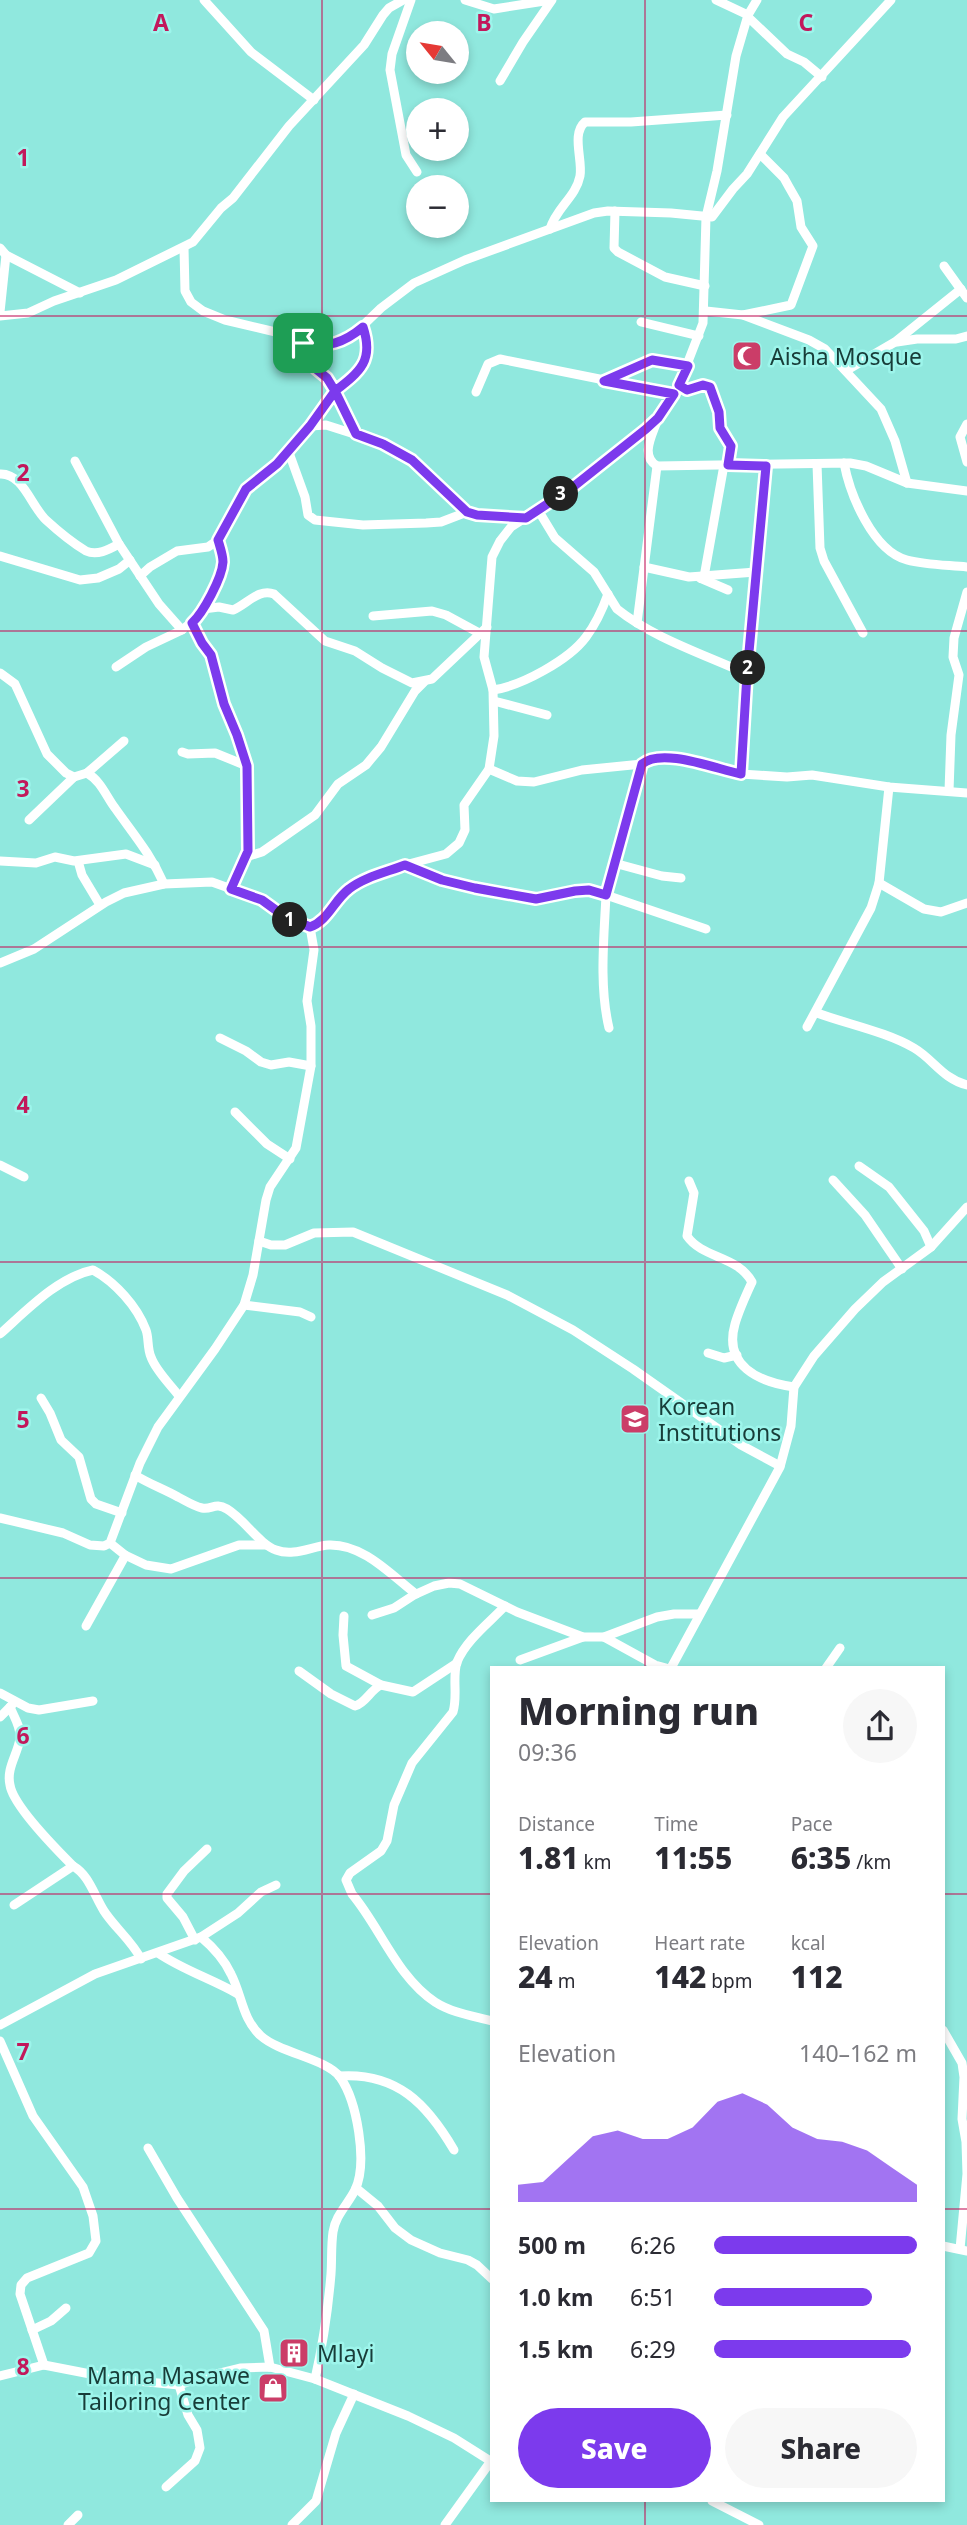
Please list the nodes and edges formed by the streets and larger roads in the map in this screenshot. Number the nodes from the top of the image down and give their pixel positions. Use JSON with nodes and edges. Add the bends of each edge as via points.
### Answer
{"nodes":[{"id":1,"x":204,"y":0,"type":"edge"},
{"id":2,"x":403,"y":0,"type":"edge"},
{"id":3,"x":411,"y":0,"type":"edge"},
{"id":4,"x":465,"y":0,"type":"edge"},
{"id":5,"x":552,"y":0,"type":"edge"},
{"id":6,"x":716,"y":0,"type":"edge"},
{"id":7,"x":757,"y":0,"type":"edge"},
{"id":8,"x":891,"y":0,"type":"edge"},
{"id":9,"x":748,"y":16,"type":"junction"},
{"id":10,"x":822,"y":77,"type":"junction"},
{"id":11,"x":500,"y":81,"type":"dead end"},
{"id":12,"x":314,"y":100,"type":"junction"},
{"id":13,"x":727,"y":115,"type":"junction"},
{"id":14,"x":760,"y":154,"type":"junction"},
{"id":15,"x":417,"y":172,"type":"dead end"},
{"id":16,"x":615,"y":211,"type":"junction"},
{"id":17,"x":706,"y":217,"type":"junction"},
{"id":18,"x":550,"y":229,"type":"junction"},
{"id":19,"x":184,"y":248,"type":"junction"},
{"id":20,"x":3,"y":251,"type":"edge"},
{"id":21,"x":944,"y":266,"type":"dead end"},
{"id":22,"x":705,"y":286,"type":"junction"},
{"id":23,"x":80,"y":293,"type":"junction"},
{"id":24,"x":965,"y":293,"type":"edge"},
{"id":25,"x":706,"y":311,"type":"junction"},
{"id":26,"x":0,"y":314,"type":"edge"},
{"id":27,"x":743,"y":315,"type":"junction"},
{"id":28,"x":641,"y":321,"type":"dead end"},
{"id":29,"x":363,"y":327,"type":"junction"},
{"id":30,"x":699,"y":336,"type":"junction"},
{"id":31,"x":967,"y":336,"type":"edge"},
{"id":32,"x":895,"y":342,"type":"junction"},
{"id":33,"x":303,"y":343,"type":"junction"},
{"id":34,"x":688,"y":366,"type":"junction"},
{"id":35,"x":847,"y":370,"type":"junction"},
{"id":36,"x":604,"y":381,"type":"junction"},
{"id":37,"x":679,"y":385,"type":"junction"},
{"id":38,"x":335,"y":391,"type":"junction"},
{"id":39,"x":476,"y":392,"type":"dead end"},
{"id":40,"x":674,"y":394,"type":"junction"},
{"id":41,"x":658,"y":418,"type":"junction"},
{"id":42,"x":967,"y":424,"type":"edge"},
{"id":43,"x":310,"y":426,"type":"junction"},
{"id":44,"x":356,"y":434,"type":"junction"},
{"id":45,"x":288,"y":450,"type":"junction"},
{"id":46,"x":75,"y":461,"type":"dead end"},
{"id":47,"x":967,"y":462,"type":"edge"},
{"id":48,"x":844,"y":463,"type":"junction"},
{"id":49,"x":817,"y":464,"type":"junction"},
{"id":50,"x":726,"y":465,"type":"junction"},
{"id":51,"x":657,"y":466,"type":"junction"},
{"id":52,"x":766,"y":466,"type":"junction"},
{"id":53,"x":0,"y":474,"type":"edge"},
{"id":54,"x":907,"y":483,"type":"junction"},
{"id":55,"x":967,"y":491,"type":"edge"},
{"id":56,"x":538,"y":510,"type":"junction"},
{"id":57,"x":467,"y":512,"type":"junction"},
{"id":58,"x":526,"y":518,"type":"junction"},
{"id":59,"x":218,"y":540,"type":"junction"},
{"id":60,"x":119,"y":544,"type":"junction"},
{"id":61,"x":0,"y":556,"type":"edge"},
{"id":62,"x":130,"y":560,"type":"junction"},
{"id":63,"x":643,"y":567,"type":"junction"},
{"id":64,"x":967,"y":567,"type":"edge"},
{"id":65,"x":756,"y":572,"type":"junction"},
{"id":66,"x":140,"y":576,"type":"junction"},
{"id":67,"x":701,"y":577,"type":"junction"},
{"id":68,"x":728,"y":590,"type":"dead end"},
{"id":69,"x":967,"y":592,"type":"edge"},
{"id":70,"x":608,"y":594,"type":"junction"},
{"id":71,"x":203,"y":609,"type":"junction"},
{"id":72,"x":373,"y":615,"type":"dead end"},
{"id":73,"x":192,"y":623,"type":"junction"},
{"id":74,"x":637,"y":623,"type":"junction"},
{"id":75,"x":182,"y":630,"type":"junction"},
{"id":76,"x":484,"y":631,"type":"junction"},
{"id":77,"x":863,"y":633,"type":"dead end"},
{"id":78,"x":116,"y":667,"type":"dead end"},
{"id":79,"x":0,"y":673,"type":"edge"},
{"id":80,"x":747,"y":674,"type":"junction"},
{"id":81,"x":424,"y":682,"type":"junction"},
{"id":82,"x":493,"y":690,"type":"junction"},
{"id":83,"x":494,"y":701,"type":"junction"},
{"id":84,"x":547,"y":715,"type":"dead end"},
{"id":85,"x":124,"y":741,"type":"dead end"},
{"id":86,"x":182,"y":752,"type":"dead end"},
{"id":87,"x":642,"y":764,"type":"junction"},
{"id":88,"x":247,"y":766,"type":"junction"},
{"id":89,"x":489,"y":769,"type":"junction"},
{"id":90,"x":88,"y":773,"type":"junction"},
{"id":91,"x":741,"y":774,"type":"junction"},
{"id":92,"x":74,"y":777,"type":"junction"},
{"id":93,"x":889,"y":787,"type":"junction"},
{"id":94,"x":949,"y":791,"type":"junction"},
{"id":95,"x":967,"y":793,"type":"edge"},
{"id":96,"x":29,"y":820,"type":"dead end"},
{"id":97,"x":246,"y":857,"type":"junction"},
{"id":98,"x":0,"y":861,"type":"edge"},
{"id":99,"x":78,"y":861,"type":"junction"},
{"id":100,"x":614,"y":863,"type":"junction"},
{"id":101,"x":405,"y":865,"type":"junction"},
{"id":102,"x":156,"y":866,"type":"junction"},
{"id":103,"x":681,"y":878,"type":"dead end"},
{"id":104,"x":879,"y":883,"type":"junction"},
{"id":105,"x":164,"y":884,"type":"junction"},
{"id":106,"x":231,"y":889,"type":"junction"},
{"id":107,"x":606,"y":895,"type":"junction"},
{"id":108,"x":967,"y":903,"type":"edge"},
{"id":109,"x":100,"y":905,"type":"junction"},
{"id":110,"x":310,"y":927,"type":"junction"},
{"id":111,"x":706,"y":929,"type":"dead end"},
{"id":112,"x":0,"y":962,"type":"edge"},
{"id":113,"x":817,"y":1013,"type":"junction"},
{"id":114,"x":807,"y":1027,"type":"dead end"},
{"id":115,"x":609,"y":1028,"type":"dead end"},
{"id":116,"x":220,"y":1038,"type":"dead end"},
{"id":117,"x":311,"y":1066,"type":"junction"},
{"id":118,"x":967,"y":1085,"type":"edge"},
{"id":119,"x":235,"y":1112,"type":"dead end"},
{"id":120,"x":290,"y":1159,"type":"junction"},
{"id":121,"x":0,"y":1165,"type":"edge"},
{"id":122,"x":859,"y":1166,"type":"dead end"},
{"id":123,"x":24,"y":1177,"type":"dead end"},
{"id":124,"x":833,"y":1180,"type":"dead end"},
{"id":125,"x":689,"y":1181,"type":"dead end"},
{"id":126,"x":967,"y":1207,"type":"edge"},
{"id":127,"x":956,"y":1221,"type":"junction"},
{"id":128,"x":967,"y":1227,"type":"edge"},
{"id":129,"x":259,"y":1241,"type":"junction"},
{"id":130,"x":931,"y":1247,"type":"junction"},
{"id":131,"x":902,"y":1269,"type":"junction"},
{"id":132,"x":243,"y":1305,"type":"junction"},
{"id":133,"x":311,"y":1317,"type":"dead end"},
{"id":134,"x":0,"y":1334,"type":"edge"},
{"id":135,"x":708,"y":1353,"type":"dead end"},
{"id":136,"x":737,"y":1355,"type":"junction"},
{"id":137,"x":794,"y":1387,"type":"junction"},
{"id":138,"x":180,"y":1396,"type":"junction"},
{"id":139,"x":41,"y":1398,"type":"dead end"},
{"id":140,"x":780,"y":1466,"type":"junction"},
{"id":141,"x":135,"y":1475,"type":"junction"},
{"id":142,"x":122,"y":1513,"type":"junction"},
{"id":143,"x":0,"y":1518,"type":"edge"},
{"id":144,"x":110,"y":1544,"type":"junction"},
{"id":145,"x":267,"y":1545,"type":"junction"},
{"id":146,"x":125,"y":1555,"type":"junction"},
{"id":147,"x":416,"y":1594,"type":"junction"},
{"id":148,"x":505,"y":1606,"type":"junction"},
{"id":149,"x":699,"y":1614,"type":"junction"},
{"id":150,"x":372,"y":1615,"type":"dead end"},
{"id":151,"x":344,"y":1616,"type":"dead end"},
{"id":152,"x":86,"y":1626,"type":"dead end"},
{"id":153,"x":583,"y":1637,"type":"junction"},
{"id":154,"x":604,"y":1637,"type":"junction"},
{"id":155,"x":840,"y":1648,"type":"dead end"},
{"id":156,"x":520,"y":1660,"type":"dead end"},
{"id":157,"x":457,"y":1662,"type":"junction"},
{"id":158,"x":661,"y":1666,"type":"edge"},
{"id":159,"x":672,"y":1666,"type":"edge"},
{"id":160,"x":827,"y":1666,"type":"edge"},
{"id":161,"x":299,"y":1671,"type":"dead end"},
{"id":162,"x":381,"y":1685,"type":"junction"},
{"id":163,"x":0,"y":1693,"type":"edge"},
{"id":164,"x":93,"y":1701,"type":"dead end"},
{"id":165,"x":12,"y":1704,"type":"junction"},
{"id":166,"x":0,"y":1717,"type":"edge"},
{"id":167,"x":207,"y":1849,"type":"dead end"},
{"id":168,"x":73,"y":1866,"type":"junction"},
{"id":169,"x":276,"y":1885,"type":"dead end"},
{"id":170,"x":14,"y":1905,"type":"dead end"},
{"id":171,"x":198,"y":1939,"type":"junction"},
{"id":172,"x":158,"y":1953,"type":"junction"},
{"id":173,"x":141,"y":1959,"type":"junction"},
{"id":174,"x":238,"y":1994,"type":"junction"},
{"id":175,"x":490,"y":2020,"type":"edge"},
{"id":176,"x":0,"y":2025,"type":"edge"},
{"id":177,"x":945,"y":2033,"type":"edge"},
{"id":178,"x":0,"y":2041,"type":"edge"},
{"id":179,"x":340,"y":2076,"type":"junction"},
{"id":180,"x":965,"y":2102,"type":"edge"},
{"id":181,"x":148,"y":2148,"type":"dead end"},
{"id":182,"x":454,"y":2150,"type":"dead end"},
{"id":183,"x":356,"y":2188,"type":"junction"},
{"id":184,"x":945,"y":2246,"type":"edge"},
{"id":185,"x":963,"y":2250,"type":"edge"},
{"id":186,"x":490,"y":2277,"type":"edge"},
{"id":187,"x":66,"y":2308,"type":"dead end"},
{"id":188,"x":32,"y":2330,"type":"junction"},
{"id":189,"x":44,"y":2365,"type":"junction"},
{"id":190,"x":270,"y":2367,"type":"junction"},
{"id":191,"x":0,"y":2376,"type":"edge"},
{"id":192,"x":315,"y":2379,"type":"junction"},
{"id":193,"x":179,"y":2385,"type":"junction"},
{"id":194,"x":354,"y":2394,"type":"junction"},
{"id":195,"x":490,"y":2460,"type":"edge"},
{"id":196,"x":490,"y":2462,"type":"edge"},
{"id":197,"x":166,"y":2487,"type":"dead end"},
{"id":198,"x":714,"y":2502,"type":"edge"},
{"id":199,"x":78,"y":2515,"type":"dead end"},
{"id":200,"x":68,"y":2525,"type":"edge"},
{"id":201,"x":292,"y":2525,"type":"edge"},
{"id":202,"x":445,"y":2525,"type":"edge"},
{"id":203,"x":759,"y":2525,"type":"edge"}],
"edges":[{"from":1,"to":12,"type":"street","via":[[251,52]]},
{"from":2,"to":12,"type":"street","via":[[383,15],[364,45]]},
{"from":3,"to":15,"type":"street","via":[[390,69],[406,155]]},
{"from":4,"to":5,"type":"street","via":[[494,9]]},
{"from":5,"to":11,"type":"street"},
{"from":6,"to":9,"type":"street"},
{"from":7,"to":9,"type":"street"},
{"from":8,"to":10,"type":"street"},
{"from":9,"to":10,"type":"street","via":[[787,54]]},
{"from":9,"to":13,"type":"street"},
{"from":10,"to":14,"type":"street","via":[[783,117]]},
{"from":12,"to":19,"type":"street","via":[[233,198]]},
{"from":13,"to":17,"type":"street"},
{"from":13,"to":18,"type":"street","via":[[585,122],[579,134],[577,186]]},
{"from":14,"to":17,"type":"street","via":[[718,211]]},
{"from":14,"to":27,"type":"street","via":[[784,178],[797,201],[801,227],[813,246],[791,305]]},
{"from":16,"to":17,"type":"street"},
{"from":16,"to":18,"type":"street","via":[[594,213]]},
{"from":16,"to":22,"type":"street","via":[[614,248],[618,252],[665,277]]},
{"from":17,"to":22,"type":"street"},
{"from":18,"to":29,"type":"street","via":[[414,283]]},
{"from":19,"to":23,"type":"street"},
{"from":19,"to":33,"type":"street","via":[[185,291],[202,311]]},
{"from":20,"to":23,"type":"street"},
{"from":20,"to":26,"type":"street"},
{"from":21,"to":24,"type":"street"},
{"from":22,"to":25,"type":"street"},
{"from":23,"to":26,"type":"street","via":[[28,313]]},
{"from":24,"to":32,"type":"street"},
{"from":25,"to":27,"type":"street"},
{"from":25,"to":30,"type":"street"},
{"from":27,"to":35,"type":"street","via":[[817,344]]},
{"from":28,"to":30,"type":"street"},
{"from":29,"to":33,"type":"street","via":[[332,344]]},
{"from":29,"to":38,"type":"street","via":[[366,359]]},
{"from":30,"to":34,"type":"street"},
{"from":31,"to":32,"type":"street"},
{"from":32,"to":35,"type":"street"},
{"from":33,"to":38,"type":"street","via":[[316,369]]},
{"from":34,"to":36,"type":"street","via":[[652,360]]},
{"from":34,"to":37,"type":"street"},
{"from":35,"to":54,"type":"street","via":[[881,408]]},
{"from":36,"to":39,"type":"street","via":[[500,359],[488,364]]},
{"from":36,"to":40,"type":"street"},
{"from":37,"to":40,"type":"street"},
{"from":37,"to":50,"type":"street","via":[[690,390],[710,387],[720,428],[731,446]]},
{"from":38,"to":43,"type":"street"},
{"from":38,"to":44,"type":"street"},
{"from":40,"to":41,"type":"street"},
{"from":41,"to":51,"type":"street","via":[[647,455]]},
{"from":41,"to":56,"type":"street"},
{"from":42,"to":47,"type":"street","via":[[960,437]]},
{"from":43,"to":44,"type":"street","via":[[326,425]]},
{"from":43,"to":45,"type":"street"},
{"from":44,"to":57,"type":"street","via":[[412,460]]},
{"from":45,"to":57,"type":"street","via":[[308,514],[315,520],[363,525],[426,523]]},
{"from":45,"to":59,"type":"street","via":[[246,489]]},
{"from":46,"to":60,"type":"street"},
{"from":48,"to":49,"type":"street"},
{"from":48,"to":54,"type":"street","via":[[866,466]]},
{"from":48,"to":64,"type":"street","via":[[857,505],[872,531],[893,553],[906,560]]},
{"from":49,"to":52,"type":"street"},
{"from":49,"to":77,"type":"street","via":[[820,548]]},
{"from":50,"to":51,"type":"street"},
{"from":50,"to":52,"type":"street"},
{"from":50,"to":67,"type":"street"},
{"from":51,"to":63,"type":"street"},
{"from":52,"to":65,"type":"street"},
{"from":53,"to":60,"type":"street","via":[[15,479],[43,517],[86,551],[103,552]]},
{"from":54,"to":55,"type":"street"},
{"from":56,"to":58,"type":"street"},
{"from":56,"to":70,"type":"street","via":[[555,538],[594,572]]},
{"from":57,"to":58,"type":"street"},
{"from":58,"to":76,"type":"street","via":[[511,527],[492,557]]},
{"from":59,"to":66,"type":"street","via":[[208,547],[177,551]]},
{"from":59,"to":71,"type":"street","via":[[223,564]]},
{"from":60,"to":62,"type":"street"},
{"from":61,"to":62,"type":"street","via":[[80,580],[119,569]]},
{"from":62,"to":66,"type":"street"},
{"from":63,"to":67,"type":"street"},
{"from":63,"to":74,"type":"street"},
{"from":65,"to":67,"type":"street"},
{"from":65,"to":80,"type":"street"},
{"from":66,"to":75,"type":"street"},
{"from":67,"to":68,"type":"street"},
{"from":69,"to":94,"type":"street","via":[[954,638],[953,657],[960,675]]},
{"from":70,"to":74,"type":"street","via":[[617,609]]},
{"from":70,"to":82,"type":"street","via":[[591,629],[576,647],[527,678]]},
{"from":71,"to":73,"type":"street"},
{"from":71,"to":81,"type":"street","via":[[233,610],[268,592],[325,641],[355,651],[402,678]]},
{"from":72,"to":76,"type":"street","via":[[432,611]]},
{"from":73,"to":75,"type":"street"},
{"from":73,"to":88,"type":"street","via":[[211,655]]},
{"from":74,"to":80,"type":"street"},
{"from":75,"to":78,"type":"street"},
{"from":76,"to":81,"type":"street","via":[[438,675]]},
{"from":76,"to":82,"type":"street","via":[[484,657]]},
{"from":79,"to":92,"type":"street","via":[[15,684],[47,754]]},
{"from":80,"to":91,"type":"street"},
{"from":81,"to":97,"type":"street","via":[[381,747],[366,765],[338,784],[315,816],[276,845]]},
{"from":82,"to":83,"type":"street"},
{"from":83,"to":84,"type":"street"},
{"from":83,"to":89,"type":"street"},
{"from":85,"to":90,"type":"street"},
{"from":86,"to":88,"type":"street","via":[[215,753]]},
{"from":87,"to":89,"type":"street","via":[[582,770],[534,782],[517,781]]},
{"from":87,"to":91,"type":"street","via":[[655,757],[682,759]]},
{"from":87,"to":100,"type":"street"},
{"from":88,"to":97,"type":"street"},
{"from":89,"to":101,"type":"street","via":[[464,805],[465,830],[459,843],[446,854]]},
{"from":90,"to":92,"type":"street"},
{"from":90,"to":102,"type":"street"},
{"from":91,"to":93,"type":"street","via":[[812,775]]},
{"from":92,"to":96,"type":"street"},
{"from":93,"to":94,"type":"street"},
{"from":93,"to":104,"type":"street"},
{"from":94,"to":95,"type":"street"},
{"from":97,"to":106,"type":"street"},
{"from":98,"to":99,"type":"street","via":[[36,863],[55,857]]},
{"from":99,"to":102,"type":"street","via":[[127,854]]},
{"from":99,"to":109,"type":"street"},
{"from":100,"to":103,"type":"street"},
{"from":100,"to":107,"type":"street"},
{"from":101,"to":107,"type":"street","via":[[464,886],[536,899],[589,890]]},
{"from":101,"to":110,"type":"street","via":[[352,886],[320,923]]},
{"from":102,"to":105,"type":"street"},
{"from":104,"to":108,"type":"street","via":[[924,909],[941,912]]},
{"from":104,"to":113,"type":"street","via":[[871,908]]},
{"from":105,"to":106,"type":"street","via":[[212,882]]},
{"from":105,"to":109,"type":"street","via":[[124,893]]},
{"from":106,"to":110,"type":"street","via":[[262,900]]},
{"from":107,"to":111,"type":"street"},
{"from":107,"to":115,"type":"street","via":[[604,978]]},
{"from":109,"to":112,"type":"street","via":[[34,949]]},
{"from":110,"to":117,"type":"street","via":[[314,950],[307,1001]]},
{"from":113,"to":114,"type":"street"},
{"from":113,"to":118,"type":"street","via":[[903,1042],[936,1069]]},
{"from":116,"to":117,"type":"street","via":[[261,1062]]},
{"from":117,"to":120,"type":"street"},
{"from":119,"to":120,"type":"street","via":[[267,1144]]},
{"from":120,"to":129,"type":"street","via":[[270,1187]]},
{"from":121,"to":123,"type":"street"},
{"from":122,"to":130,"type":"street","via":[[889,1187]]},
{"from":124,"to":131,"type":"street","via":[[865,1215]]},
{"from":125,"to":136,"type":"street","via":[[694,1194],[687,1236],[694,1246],[740,1266],[752,1282],[735,1324]]},
{"from":126,"to":127,"type":"street"},
{"from":127,"to":128,"type":"street"},
{"from":127,"to":130,"type":"street"},
{"from":129,"to":132,"type":"street"},
{"from":129,"to":140,"type":"street","via":[[285,1245],[314,1233],[353,1232],[507,1295],[573,1330],[741,1445]]},
{"from":130,"to":131,"type":"street"},
{"from":131,"to":137,"type":"street","via":[[855,1310],[814,1356]]},
{"from":132,"to":133,"type":"street"},
{"from":132,"to":138,"type":"street"},
{"from":134,"to":138,"type":"street","via":[[50,1292],[93,1270],[131,1304],[146,1331],[156,1367]]},
{"from":135,"to":136,"type":"street","via":[[724,1358]]},
{"from":136,"to":137,"type":"street","via":[[757,1378]]},
{"from":137,"to":140,"type":"street","via":[[791,1426]]},
{"from":138,"to":141,"type":"street","via":[[158,1427]]},
{"from":139,"to":142,"type":"street","via":[[61,1440],[79,1457],[91,1499]]},
{"from":140,"to":149,"type":"street"},
{"from":141,"to":142,"type":"street"},
{"from":141,"to":145,"type":"street","via":[[193,1505],[225,1508]]},
{"from":142,"to":144,"type":"street"},
{"from":143,"to":144,"type":"street","via":[[63,1533],[90,1545]]},
{"from":144,"to":146,"type":"street"},
{"from":145,"to":146,"type":"street","via":[[239,1545],[170,1569]]},
{"from":145,"to":147,"type":"street","via":[[278,1551],[301,1552],[329,1545],[361,1553]]},
{"from":146,"to":152,"type":"street"},
{"from":147,"to":148,"type":"street","via":[[441,1584],[460,1584]]},
{"from":147,"to":150,"type":"street"},
{"from":148,"to":153,"type":"street"},
{"from":148,"to":157,"type":"street"},
{"from":149,"to":154,"type":"street","via":[[657,1617]]},
{"from":149,"to":159,"type":"street"},
{"from":151,"to":162,"type":"street","via":[[346,1666]]},
{"from":153,"to":154,"type":"street"},
{"from":153,"to":156,"type":"street"},
{"from":154,"to":158,"type":"street"},
{"from":155,"to":160,"type":"street"},
{"from":157,"to":162,"type":"street","via":[[413,1692]]},
{"from":157,"to":175,"type":"street","via":[[453,1712],[412,1763],[381,1851],[346,1880],[416,1986],[453,2011]]},
{"from":161,"to":162,"type":"street","via":[[355,1706]]},
{"from":163,"to":165,"type":"street"},
{"from":164,"to":165,"type":"street","via":[[39,1710]]},
{"from":165,"to":166,"type":"street"},
{"from":165,"to":168,"type":"street","via":[[20,1737],[9,1784],[38,1828]]},
{"from":167,"to":171,"type":"street","via":[[167,1894]]},
{"from":168,"to":170,"type":"street"},
{"from":168,"to":173,"type":"street","via":[[84,1875]]},
{"from":169,"to":171,"type":"street"},
{"from":171,"to":172,"type":"street"},
{"from":171,"to":174,"type":"street","via":[[221,1957]]},
{"from":172,"to":173,"type":"street"},
{"from":172,"to":174,"type":"street"},
{"from":173,"to":176,"type":"street","via":[[76,1983]]},
{"from":174,"to":179,"type":"street","via":[[260,2035]]},
{"from":177,"to":180,"type":"street","via":[[962,2063]]},
{"from":178,"to":188,"type":"street","via":[[33,2116],[83,2187],[96,2241],[89,2253],[21,2284]]},
{"from":179,"to":182,"type":"street","via":[[374,2077],[410,2094],[435,2120]]},
{"from":179,"to":183,"type":"street","via":[[360,2138]]},
{"from":180,"to":185,"type":"street"},
{"from":181,"to":190,"type":"street","via":[[264,2331]]},
{"from":183,"to":186,"type":"street","via":[[411,2240],[468,2260]]},
{"from":183,"to":192,"type":"street","via":[[333,2232],[327,2317]]},
{"from":184,"to":185,"type":"street"},
{"from":187,"to":188,"type":"street"},
{"from":188,"to":189,"type":"street"},
{"from":189,"to":191,"type":"street"},
{"from":189,"to":193,"type":"street"},
{"from":190,"to":192,"type":"street"},
{"from":190,"to":193,"type":"street","via":[[240,2368]]},
{"from":192,"to":194,"type":"street"},
{"from":193,"to":197,"type":"street","via":[[200,2448],[195,2461]]},
{"from":194,"to":195,"type":"street","via":[[437,2429]]},
{"from":194,"to":201,"type":"street","via":[[336,2433],[316,2501]]},
{"from":196,"to":202,"type":"street"},
{"from":198,"to":203,"type":"street"},
{"from":199,"to":200,"type":"street"}]}
